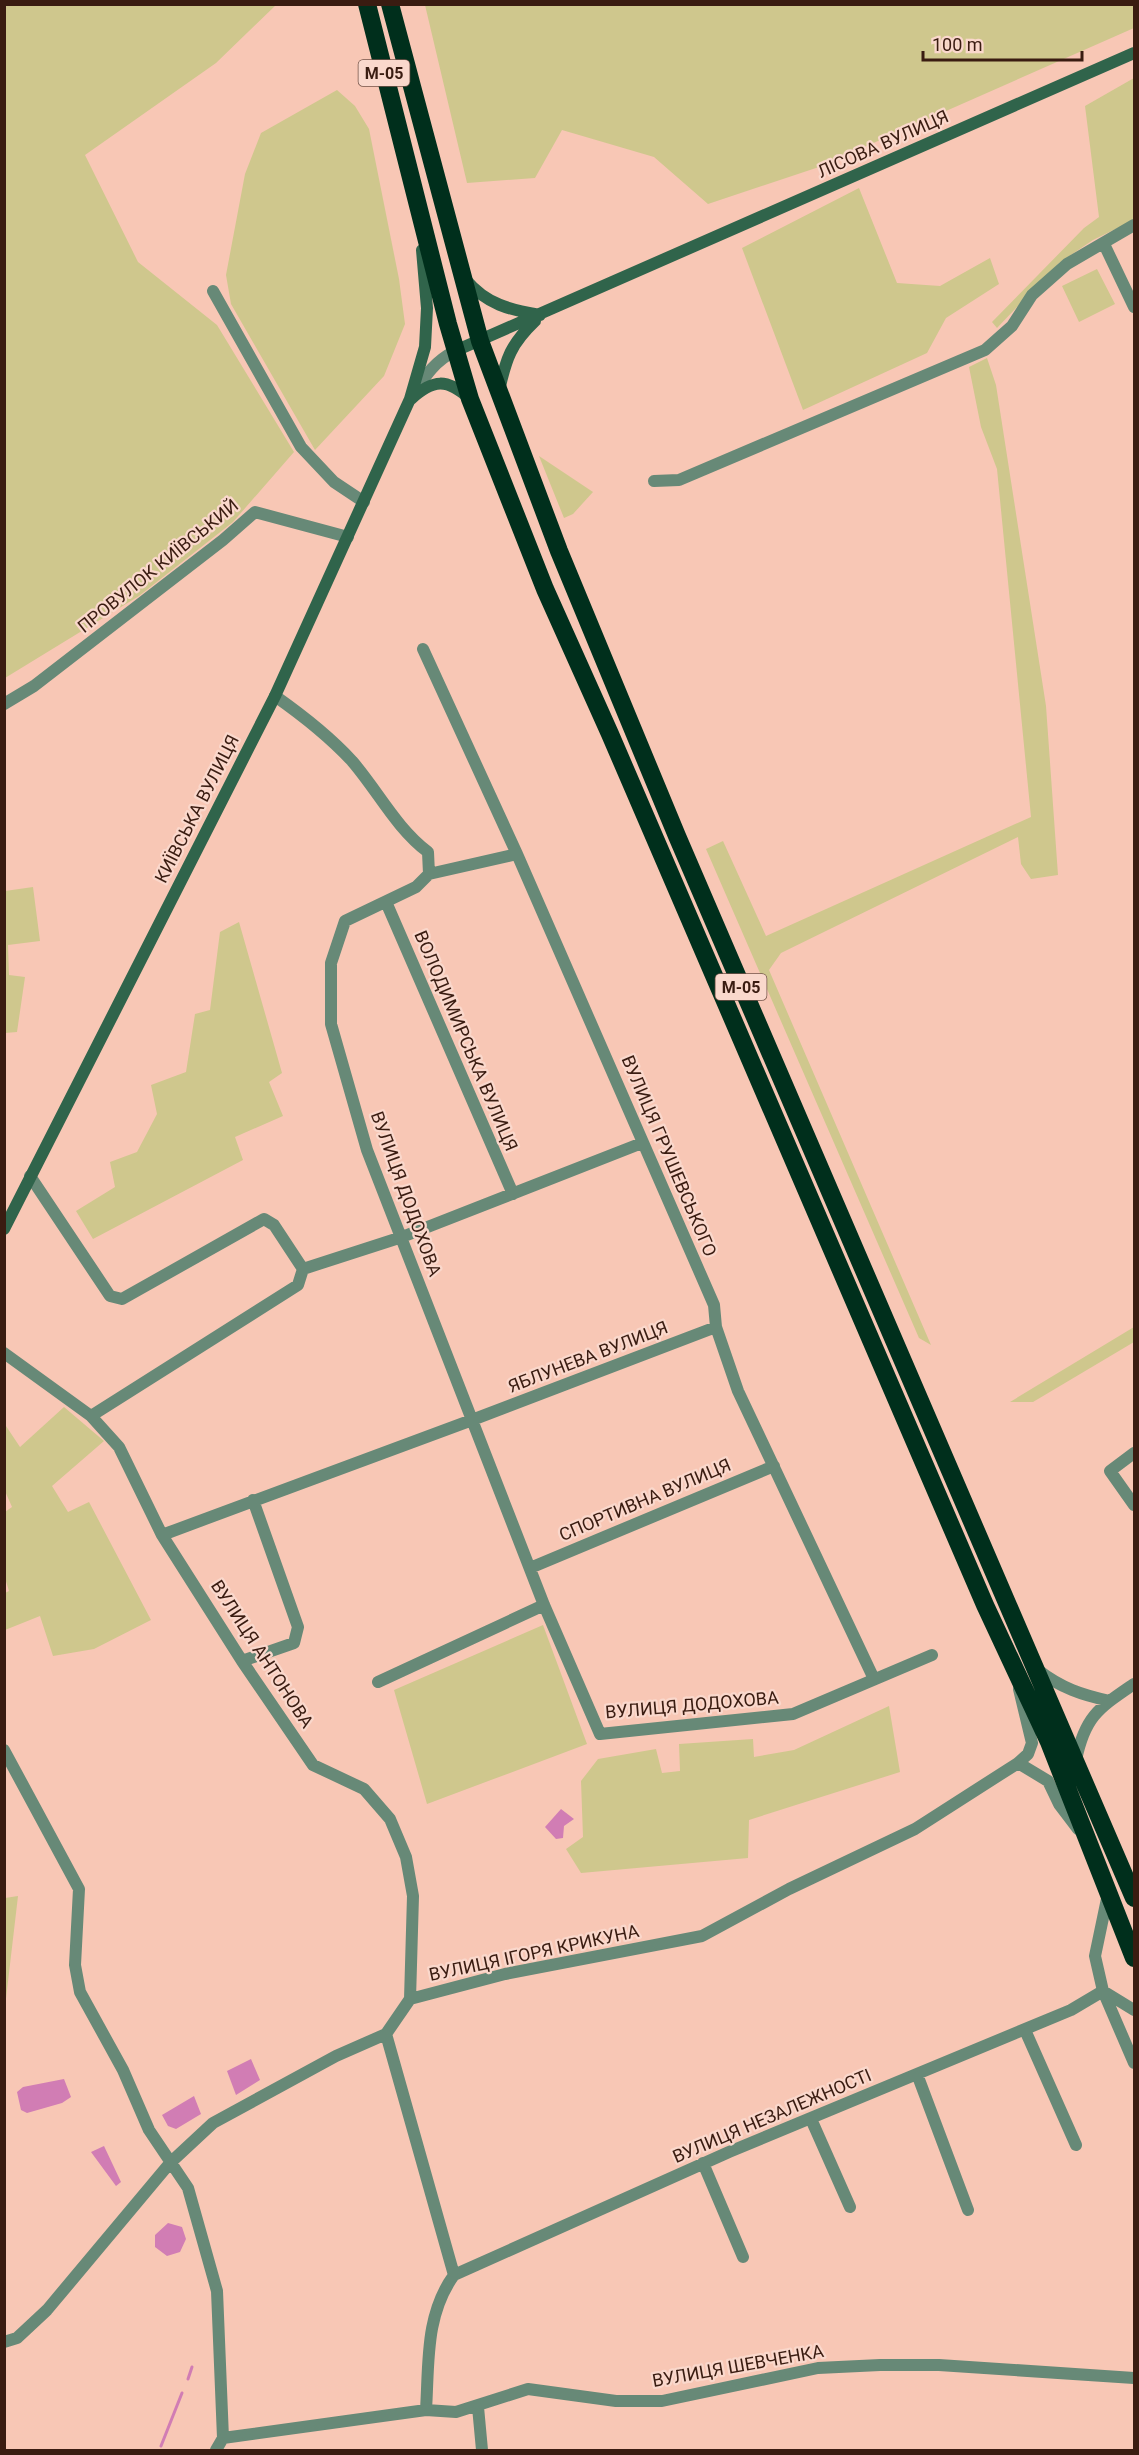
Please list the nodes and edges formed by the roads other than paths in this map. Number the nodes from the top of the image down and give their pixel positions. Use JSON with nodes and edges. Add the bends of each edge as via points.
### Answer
{"nodes":[{"id":1,"x":367,"y":4,"type":"edge"},
{"id":2,"x":390,"y":4,"type":"edge"},
{"id":3,"x":1134,"y":53,"type":"edge"},
{"id":4,"x":420,"y":215,"type":"junction"},
{"id":5,"x":1134,"y":225,"type":"edge"},
{"id":6,"x":1104,"y":244,"type":"junction"},
{"id":7,"x":463,"y":277,"type":"junction"},
{"id":8,"x":213,"y":291,"type":"dead end"},
{"id":9,"x":1134,"y":307,"type":"edge"},
{"id":10,"x":541,"y":315,"type":"junction"},
{"id":11,"x":480,"y":341,"type":"junction"},
{"id":12,"x":455,"y":351,"type":"junction"},
{"id":13,"x":499,"y":395,"type":"junction"},
{"id":14,"x":410,"y":399,"type":"junction"},
{"id":15,"x":470,"y":399,"type":"junction"},
{"id":16,"x":654,"y":481,"type":"dead end"},
{"id":17,"x":364,"y":502,"type":"junction"},
{"id":18,"x":348,"y":537,"type":"junction"},
{"id":19,"x":423,"y":649,"type":"dead end"},
{"id":20,"x":275,"y":696,"type":"junction"},
{"id":21,"x":4,"y":704,"type":"edge"},
{"id":22,"x":517,"y":854,"type":"junction"},
{"id":23,"x":429,"y":874,"type":"junction"},
{"id":24,"x":386,"y":902,"type":"junction"},
{"id":25,"x":642,"y":1143,"type":"junction"},
{"id":26,"x":30,"y":1176,"type":"junction"},
{"id":27,"x":513,"y":1194,"type":"junction"},
{"id":28,"x":4,"y":1229,"type":"edge"},
{"id":29,"x":402,"y":1237,"type":"junction"},
{"id":30,"x":303,"y":1269,"type":"junction"},
{"id":31,"x":716,"y":1327,"type":"junction"},
{"id":32,"x":4,"y":1353,"type":"edge"},
{"id":33,"x":91,"y":1416,"type":"junction"},
{"id":34,"x":472,"y":1420,"type":"junction"},
{"id":35,"x":1134,"y":1453,"type":"edge"},
{"id":36,"x":774,"y":1466,"type":"junction"},
{"id":37,"x":253,"y":1500,"type":"junction"},
{"id":38,"x":1134,"y":1505,"type":"edge"},
{"id":39,"x":162,"y":1534,"type":"junction"},
{"id":40,"x":530,"y":1568,"type":"junction"},
{"id":41,"x":544,"y":1605,"type":"junction"},
{"id":42,"x":932,"y":1655,"type":"dead end"},
{"id":43,"x":242,"y":1661,"type":"junction"},
{"id":44,"x":1034,"y":1667,"type":"junction"},
{"id":45,"x":1015,"y":1670,"type":"junction"},
{"id":46,"x":874,"y":1679,"type":"junction"},
{"id":47,"x":378,"y":1682,"type":"dead end"},
{"id":48,"x":1134,"y":1684,"type":"edge"},
{"id":49,"x":1110,"y":1701,"type":"junction"},
{"id":50,"x":4,"y":1750,"type":"edge"},
{"id":51,"x":1075,"y":1762,"type":"junction"},
{"id":52,"x":1018,"y":1763,"type":"junction"},
{"id":53,"x":1089,"y":1844,"type":"junction"},
{"id":54,"x":1108,"y":1893,"type":"junction"},
{"id":55,"x":1134,"y":1898,"type":"edge"},
{"id":56,"x":1134,"y":1958,"type":"edge"},
{"id":57,"x":1103,"y":1991,"type":"junction"},
{"id":58,"x":410,"y":1999,"type":"junction"},
{"id":59,"x":1134,"y":2010,"type":"edge"},
{"id":60,"x":1025,"y":2030,"type":"junction"},
{"id":61,"x":386,"y":2034,"type":"junction"},
{"id":62,"x":1134,"y":2062,"type":"edge"},
{"id":63,"x":917,"y":2074,"type":"junction"},
{"id":64,"x":811,"y":2119,"type":"junction"},
{"id":65,"x":1076,"y":2145,"type":"dead end"},
{"id":66,"x":170,"y":2163,"type":"junction"},
{"id":67,"x":703,"y":2163,"type":"junction"},
{"id":68,"x":850,"y":2207,"type":"dead end"},
{"id":69,"x":968,"y":2210,"type":"dead end"},
{"id":70,"x":743,"y":2257,"type":"dead end"},
{"id":71,"x":454,"y":2275,"type":"junction"},
{"id":72,"x":4,"y":2342,"type":"edge"},
{"id":73,"x":1134,"y":2378,"type":"edge"},
{"id":74,"x":478,"y":2407,"type":"junction"},
{"id":75,"x":426,"y":2410,"type":"junction"},
{"id":76,"x":223,"y":2438,"type":"junction"},
{"id":77,"x":216,"y":2451,"type":"edge"},
{"id":78,"x":482,"y":2451,"type":"edge"}],
"edges":[{"from":1,"to":4,"type":"highway","number":"М-05"},
{"from":2,"to":7,"type":"highway","number":"М-05"},
{"from":3,"to":10,"type":"street","name":"ЛІСОВА ВУЛИЦЯ"},
{"from":4,"to":12,"type":"highway","number":"М-05"},
{"from":4,"to":14,"type":"street","name":"КИЇВСЬКА ВУЛИЦЯ","via":[[427,308],[425,347]]},
{"from":5,"to":6,"type":"street"},
{"from":6,"to":9,"type":"street"},
{"from":6,"to":16,"type":"street","via":[[1067,264],[1032,295],[1012,326],[985,350],[679,480]]},
{"from":7,"to":10,"type":"street","via":[[496,305]]},
{"from":7,"to":11,"type":"highway","number":"М-05"},
{"from":8,"to":17,"type":"street","via":[[301,447],[334,482]]},
{"from":10,"to":11,"type":"street","name":"ЛІСОВА ВУЛИЦЯ"},
{"from":10,"to":13,"type":"street","via":[[512,346]]},
{"from":11,"to":12,"type":"street","name":"ЛІСОВА ВУЛИЦЯ"},
{"from":11,"to":13,"type":"highway","number":"М-05"},
{"from":12,"to":14,"type":"street","via":[[428,370]]},
{"from":12,"to":15,"type":"highway","number":"М-05"},
{"from":13,"to":44,"type":"highway","number":"М-05","via":[[633,733]]},
{"from":14,"to":15,"type":"street","via":[[436,382],[455,388]]},
{"from":14,"to":17,"type":"street","name":"КИЇВСЬКА ВУЛИЦЯ"},
{"from":15,"to":45,"type":"highway","number":"М-05","via":[[544,589]]},
{"from":17,"to":18,"type":"street","name":"КИЇВСЬКА ВУЛИЦЯ"},
{"from":18,"to":20,"type":"street","name":"КИЇВСЬКА ВУЛИЦЯ"},
{"from":18,"to":21,"type":"street","name":"ПРОВУЛОК КИЇВСЬКИЙ","via":[[255,512],[34,686]]},
{"from":19,"to":22,"type":"street","name":"ВУЛИЦЯ ГРУШЕВСЬКОГО"},
{"from":20,"to":23,"type":"street","via":[[309,719],[352,761],[410,839],[428,852]]},
{"from":20,"to":26,"type":"street","name":"КИЇВСЬКА ВУЛИЦЯ"},
{"from":22,"to":23,"type":"street"},
{"from":22,"to":25,"type":"street","name":"ВУЛИЦЯ ГРУШЕВСЬКОГО"},
{"from":23,"to":24,"type":"street","name":"ВУЛИЦЯ ДОДОХОВА","via":[[416,887]]},
{"from":24,"to":27,"type":"street","name":"ВОЛОДИМИРСЬКА ВУЛИЦЯ"},
{"from":24,"to":29,"type":"street","name":"ВУЛИЦЯ ДОДОХОВА","via":[[345,921],[331,963],[331,1024],[367,1150]]},
{"from":25,"to":27,"type":"street"},
{"from":25,"to":31,"type":"street","name":"ВУЛИЦЯ ГРУШЕВСЬКОГО","via":[[714,1305]]},
{"from":26,"to":28,"type":"street","name":"КИЇВСЬКА ВУЛИЦЯ"},
{"from":26,"to":30,"type":"street","via":[[110,1296],[122,1299],[264,1219],[274,1225]]},
{"from":27,"to":29,"type":"street"},
{"from":29,"to":30,"type":"street"},
{"from":29,"to":34,"type":"street","name":"ВУЛИЦЯ ДОДОХОВА"},
{"from":30,"to":33,"type":"street","via":[[298,1285]]},
{"from":31,"to":34,"type":"street","name":"ЯБЛУНЕВА ВУЛИЦЯ"},
{"from":31,"to":36,"type":"street","name":"ВУЛИЦЯ ГРУШЕВСЬКОГО","via":[[738,1391]]},
{"from":32,"to":33,"type":"street","name":"ВУЛИЦЯ АНТОНОВА"},
{"from":33,"to":39,"type":"street","name":"ВУЛИЦЯ АНТОНОВА","via":[[119,1447]]},
{"from":34,"to":37,"type":"street"},
{"from":34,"to":40,"type":"street","name":"ВУЛИЦЯ ДОДОХОВА"},
{"from":35,"to":38,"type":"street","via":[[1110,1471]]},
{"from":36,"to":40,"type":"street","name":"СПОРТИВНА ВУЛИЦЯ"},
{"from":36,"to":46,"type":"street","name":"ВУЛИЦЯ ГРУШЕВСЬКОГО"},
{"from":37,"to":39,"type":"street"},
{"from":37,"to":43,"type":"street","via":[[298,1627],[294,1643]]},
{"from":39,"to":43,"type":"street","name":"ВУЛИЦЯ АНТОНОВА"},
{"from":40,"to":41,"type":"street","name":"ВУЛИЦЯ ДОДОХОВА"},
{"from":41,"to":46,"type":"street","name":"ВУЛИЦЯ ДОДОХОВА","via":[[600,1734],[793,1714]]},
{"from":41,"to":47,"type":"street"},
{"from":42,"to":46,"type":"street","name":"ВУЛИЦЯ ДОДОХОВА"},
{"from":43,"to":58,"type":"street","name":"ВУЛИЦЯ АНТОНОВА","via":[[313,1765],[364,1789],[390,1819],[406,1857],[413,1896]]},
{"from":44,"to":49,"type":"street","via":[[1057,1685]]},
{"from":44,"to":51,"type":"highway","number":"М-05"},
{"from":45,"to":52,"type":"street","via":[[1032,1743],[1028,1754]]},
{"from":45,"to":53,"type":"highway","number":"М-05"},
{"from":48,"to":49,"type":"street"},
{"from":49,"to":51,"type":"street","via":[[1088,1720]]},
{"from":50,"to":66,"type":"street","via":[[79,1889],[75,1965],[80,1992],[123,2070],[149,2130]]},
{"from":51,"to":55,"type":"highway","number":"М-05"},
{"from":52,"to":53,"type":"street","via":[[1048,1780],[1059,1804]]},
{"from":52,"to":58,"type":"street","name":"ВУЛИЦЯ ІГОРЯ КРИКУНА","via":[[915,1829],[702,1936],[504,1974]]},
{"from":53,"to":54,"type":"highway","number":"М-05"},
{"from":54,"to":56,"type":"highway","number":"М-05"},
{"from":54,"to":57,"type":"street","via":[[1095,1956]]},
{"from":57,"to":59,"type":"street"},
{"from":57,"to":60,"type":"street","name":"ВУЛИЦЯ НЕЗАЛЕЖНОСТІ"},
{"from":57,"to":62,"type":"street"},
{"from":58,"to":61,"type":"street","name":"ВУЛИЦЯ ІГОРЯ КРИКУНА"},
{"from":60,"to":63,"type":"street","name":"ВУЛИЦЯ НЕЗАЛЕЖНОСТІ"},
{"from":60,"to":65,"type":"street"},
{"from":61,"to":66,"type":"street","via":[[336,2056],[213,2123]]},
{"from":61,"to":71,"type":"street"},
{"from":63,"to":64,"type":"street","name":"ВУЛИЦЯ НЕЗАЛЕЖНОСТІ"},
{"from":63,"to":69,"type":"street"},
{"from":64,"to":67,"type":"street","name":"ВУЛИЦЯ НЕЗАЛЕЖНОСТІ"},
{"from":64,"to":68,"type":"street"},
{"from":66,"to":72,"type":"street","via":[[47,2310],[17,2338]]},
{"from":66,"to":76,"type":"street","via":[[188,2188],[217,2291]]},
{"from":67,"to":70,"type":"street"},
{"from":67,"to":71,"type":"street","name":"ВУЛИЦЯ НЕЗАЛЕЖНОСТІ"},
{"from":71,"to":75,"type":"street","via":[[431,2322]]},
{"from":73,"to":74,"type":"street","name":"ВУЛИЦЯ ШЕВЧЕНКА","via":[[939,2365],[870,2365],[818,2368],[662,2401],[616,2401],[528,2389]]},
{"from":74,"to":75,"type":"street","name":"ВУЛИЦЯ ШЕВЧЕНКА","via":[[456,2412]]},
{"from":74,"to":78,"type":"street"},
{"from":75,"to":76,"type":"street","name":"ВУЛИЦЯ ШЕВЧЕНКА"},
{"from":76,"to":77,"type":"street"}]}
